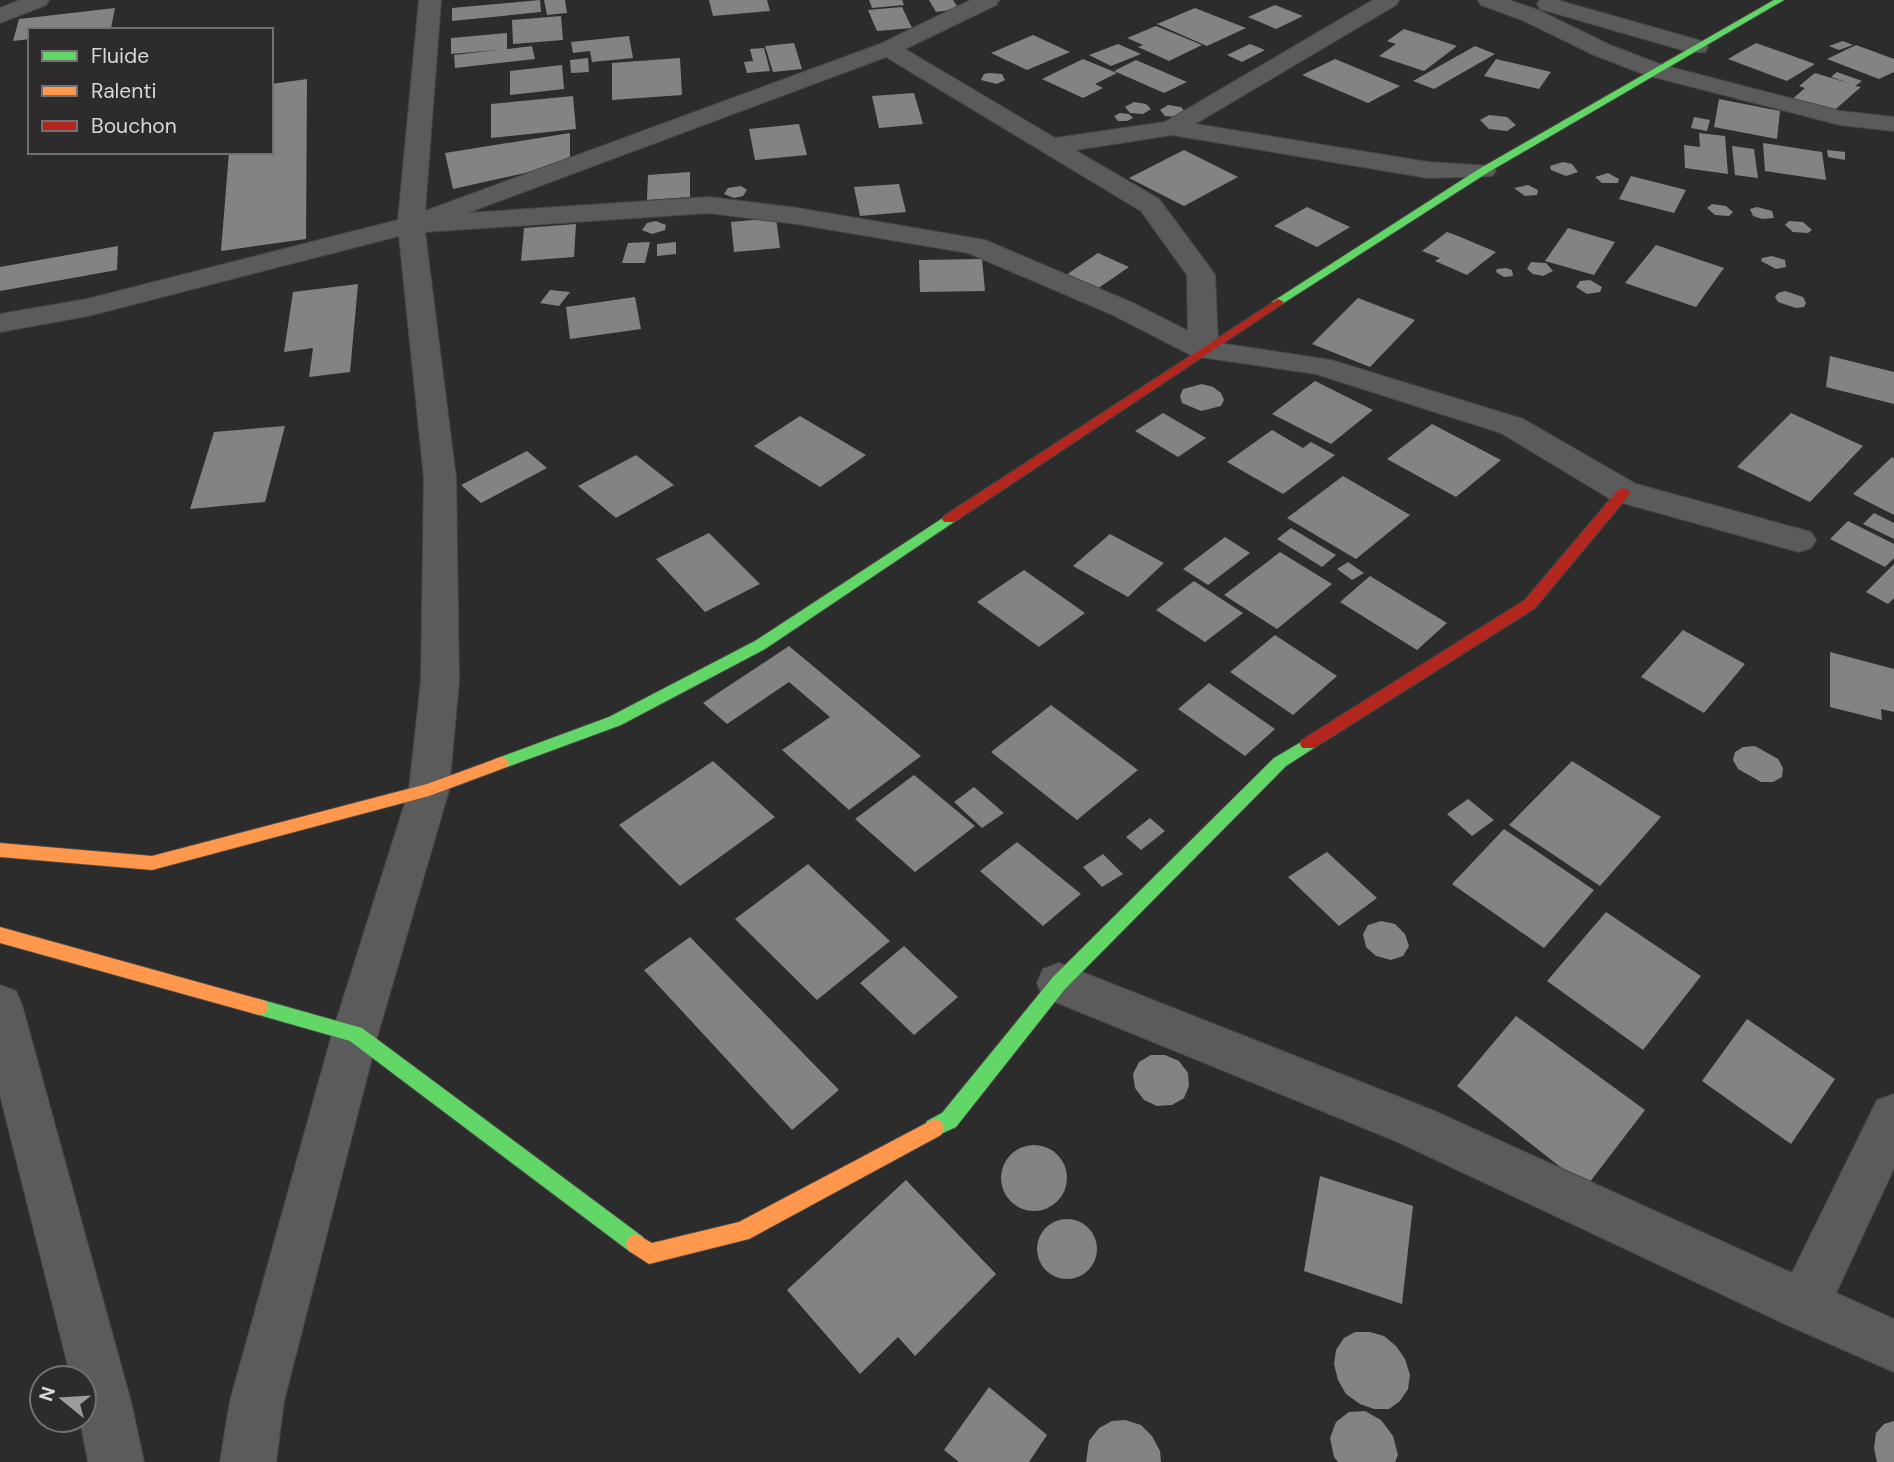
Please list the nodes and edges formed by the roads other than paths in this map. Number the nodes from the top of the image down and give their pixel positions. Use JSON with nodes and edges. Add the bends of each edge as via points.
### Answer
{"nodes":[{"id":1,"x":38,"y":0,"type":"edge"},
{"id":2,"x":430,"y":0,"type":"edge"},
{"id":3,"x":988,"y":0,"type":"edge"},
{"id":4,"x":1388,"y":0,"type":"edge"},
{"id":5,"x":1489,"y":0,"type":"edge"},
{"id":6,"x":1536,"y":0,"type":"edge"},
{"id":7,"x":1780,"y":0,"type":"edge"},
{"id":8,"x":0,"y":16,"type":"edge"},
{"id":9,"x":1698,"y":47,"type":"junction"},
{"id":10,"x":888,"y":49,"type":"junction"},
{"id":11,"x":1654,"y":70,"type":"junction"},
{"id":12,"x":1894,"y":124,"type":"edge"},
{"id":13,"x":1172,"y":128,"type":"junction"},
{"id":14,"x":1052,"y":146,"type":"junction"},
{"id":15,"x":1483,"y":171,"type":"junction"},
{"id":16,"x":411,"y":225,"type":"junction"},
{"id":17,"x":0,"y":323,"type":"edge"},
{"id":18,"x":1203,"y":349,"type":"junction"},
{"id":19,"x":1624,"y":492,"type":"junction"},
{"id":20,"x":1799,"y":540,"type":"dead end"},
{"id":21,"x":429,"y":790,"type":"junction"},
{"id":22,"x":0,"y":850,"type":"edge"},
{"id":23,"x":0,"y":935,"type":"edge"},
{"id":24,"x":1059,"y":983,"type":"junction"},
{"id":25,"x":0,"y":1004,"type":"edge"},
{"id":26,"x":355,"y":1034,"type":"junction"},
{"id":27,"x":1894,"y":1116,"type":"edge"},
{"id":28,"x":1803,"y":1306,"type":"junction"},
{"id":29,"x":1894,"y":1346,"type":"edge"},
{"id":30,"x":116,"y":1462,"type":"edge"},
{"id":31,"x":248,"y":1462,"type":"edge"}],
"edges":[{"from":1,"to":8,"type":"street"},
{"from":2,"to":16,"type":"street"},
{"from":3,"to":10,"type":"street"},
{"from":4,"to":13,"type":"street"},
{"from":5,"to":11,"type":"street"},
{"from":6,"to":9,"type":"street"},
{"from":7,"to":9,"type":"street"},
{"from":9,"to":11,"type":"street"},
{"from":10,"to":14,"type":"street"},
{"from":10,"to":16,"type":"street"},
{"from":11,"to":12,"type":"street","via":[[1840,118]]},
{"from":11,"to":15,"type":"street"},
{"from":13,"to":14,"type":"street"},
{"from":13,"to":15,"type":"street","via":[[1428,170]]},
{"from":14,"to":18,"type":"street","via":[[1150,205],[1201,275]]},
{"from":15,"to":18,"type":"street"},
{"from":16,"to":17,"type":"street","via":[[88,307]]},
{"from":16,"to":18,"type":"street","via":[[709,205],[797,216],[975,246],[1123,309]]},
{"from":16,"to":21,"type":"street","via":[[440,478],[440,681]]},
{"from":18,"to":19,"type":"street","via":[[1320,366],[1511,426]]},
{"from":18,"to":21,"type":"street","via":[[760,645],[615,721]]},
{"from":19,"to":20,"type":"street"},
{"from":19,"to":24,"type":"street","via":[[1530,604],[1280,762]]},
{"from":21,"to":22,"type":"street","via":[[152,863]]},
{"from":21,"to":26,"type":"street"},
{"from":23,"to":26,"type":"street"},
{"from":24,"to":26,"type":"street","via":[[949,1120],[742,1231],[649,1254]]},
{"from":24,"to":28,"type":"street","via":[[1415,1126]]},
{"from":25,"to":30,"type":"street"},
{"from":26,"to":31,"type":"street","via":[[257,1401]]},
{"from":27,"to":28,"type":"street"},
{"from":28,"to":29,"type":"street"}]}
